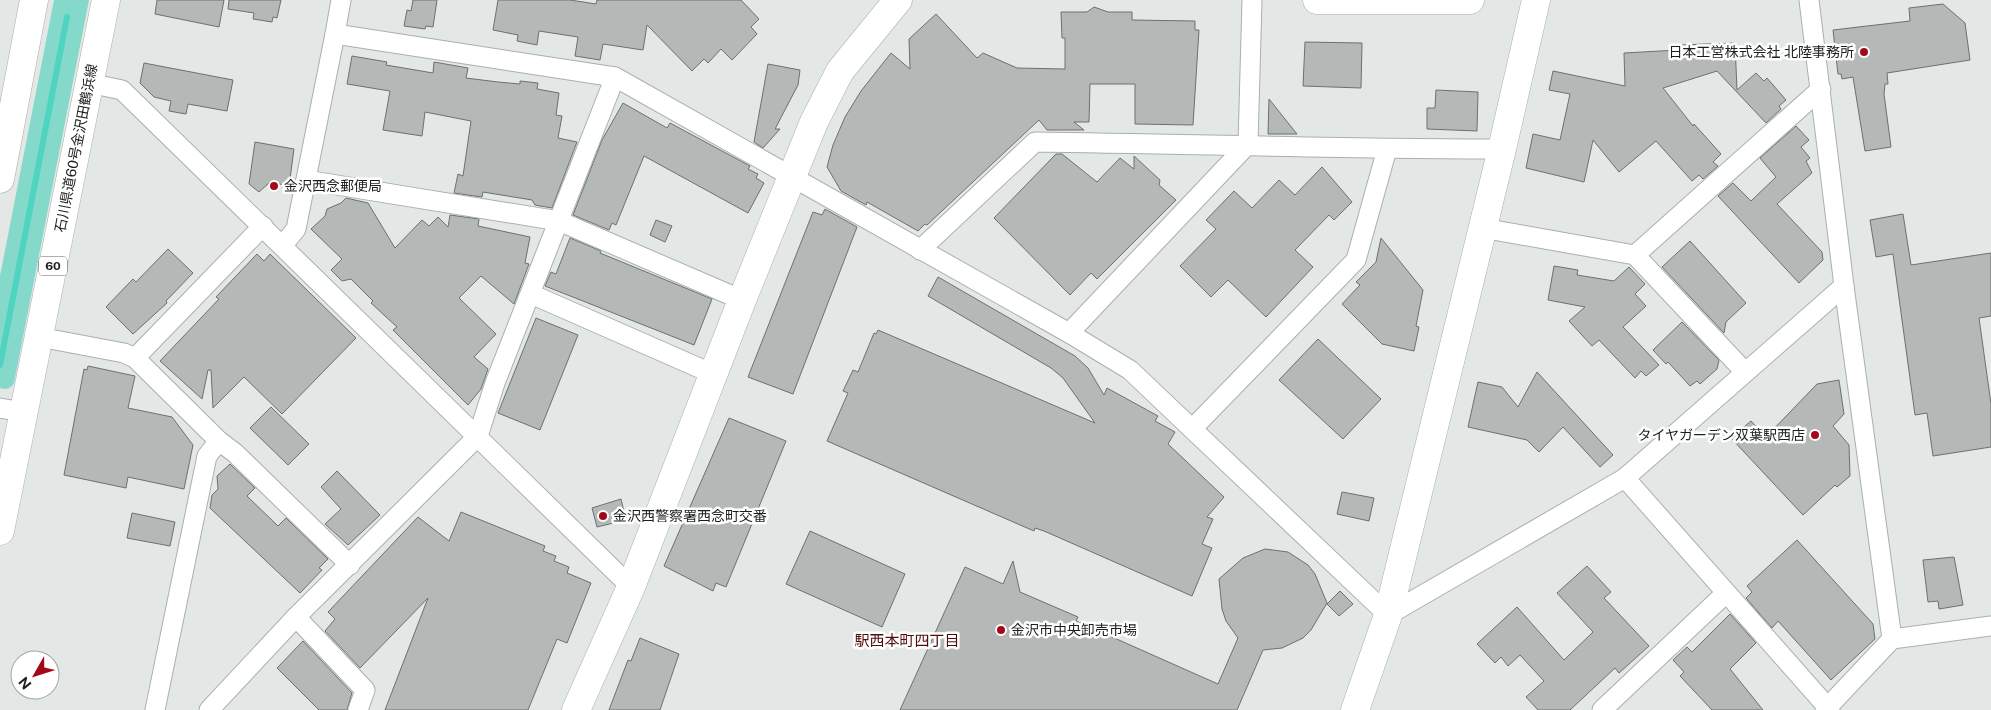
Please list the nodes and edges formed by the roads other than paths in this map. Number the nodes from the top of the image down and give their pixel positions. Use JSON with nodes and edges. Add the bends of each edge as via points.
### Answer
{"nodes":[{"id":1,"x":34,"y":0,"type":"edge"},
{"id":2,"x":106,"y":0,"type":"edge"},
{"id":3,"x":341,"y":0,"type":"edge"},
{"id":4,"x":898,"y":0,"type":"edge"},
{"id":5,"x":1252,"y":0,"type":"edge"},
{"id":6,"x":1317,"y":0,"type":"edge"},
{"id":7,"x":1470,"y":0,"type":"edge"},
{"id":8,"x":1536,"y":0,"type":"edge"},
{"id":9,"x":1809,"y":0,"type":"edge"},
{"id":10,"x":335,"y":34,"type":"junction"},
{"id":11,"x":615,"y":77,"type":"junction"},
{"id":12,"x":89,"y":83,"type":"junction"},
{"id":13,"x":1821,"y":89,"type":"junction"},
{"id":14,"x":1248,"y":144,"type":"junction"},
{"id":15,"x":1387,"y":149,"type":"junction"},
{"id":16,"x":1502,"y":149,"type":"junction"},
{"id":17,"x":793,"y":176,"type":"junction"},
{"id":18,"x":0,"y":179,"type":"edge"},
{"id":19,"x":306,"y":180,"type":"junction"},
{"id":20,"x":559,"y":221,"type":"junction"},
{"id":21,"x":263,"y":226,"type":"junction"},
{"id":22,"x":1482,"y":228,"type":"junction"},
{"id":23,"x":283,"y":245,"type":"junction"},
{"id":24,"x":920,"y":250,"type":"junction"},
{"id":25,"x":1635,"y":254,"type":"junction"},
{"id":26,"x":1844,"y":286,"type":"junction"},
{"id":27,"x":531,"y":294,"type":"junction"},
{"id":28,"x":742,"y":300,"type":"junction"},
{"id":29,"x":1069,"y":333,"type":"junction"},
{"id":30,"x":39,"y":337,"type":"junction"},
{"id":31,"x":135,"y":358,"type":"junction"},
{"id":32,"x":1745,"y":372,"type":"junction"},
{"id":33,"x":713,"y":374,"type":"junction"},
{"id":34,"x":12,"y":410,"type":"edge"},
{"id":35,"x":1192,"y":429,"type":"junction"},
{"id":36,"x":478,"y":436,"type":"junction"},
{"id":37,"x":219,"y":441,"type":"junction"},
{"id":38,"x":1624,"y":478,"type":"junction"},
{"id":39,"x":0,"y":531,"type":"edge"},
{"id":40,"x":350,"y":565,"type":"junction"},
{"id":41,"x":631,"y":587,"type":"junction"},
{"id":42,"x":1726,"y":593,"type":"junction"},
{"id":43,"x":1388,"y":615,"type":"junction"},
{"id":44,"x":296,"y":617,"type":"junction"},
{"id":45,"x":1991,"y":626,"type":"edge"},
{"id":46,"x":1892,"y":638,"type":"junction"},
{"id":47,"x":1827,"y":709,"type":"edge"},
{"id":48,"x":156,"y":710,"type":"edge"},
{"id":49,"x":209,"y":710,"type":"edge"},
{"id":50,"x":358,"y":710,"type":"edge"},
{"id":51,"x":576,"y":710,"type":"edge"},
{"id":52,"x":1355,"y":710,"type":"edge"},
{"id":53,"x":1602,"y":710,"type":"edge"}],
"edges":[{"from":1,"to":18,"type":"street"},
{"from":2,"to":12,"type":"street","name":"石川県道60号金沢田鶴浜線","number":"60"},
{"from":3,"to":10,"type":"street"},
{"from":4,"to":17,"type":"street","via":[[840,71],[814,122]]},
{"from":5,"to":14,"type":"street"},
{"from":6,"to":7,"type":"street"},
{"from":8,"to":16,"type":"street"},
{"from":9,"to":13,"type":"street"},
{"from":10,"to":11,"type":"street"},
{"from":10,"to":19,"type":"street"},
{"from":11,"to":17,"type":"street"},
{"from":11,"to":20,"type":"street"},
{"from":12,"to":21,"type":"street","via":[[122,90]]},
{"from":12,"to":30,"type":"street","name":"石川県道60号金沢田鶴浜線","number":"60"},
{"from":13,"to":25,"type":"street"},
{"from":13,"to":26,"type":"street"},
{"from":14,"to":15,"type":"street"},
{"from":14,"to":24,"type":"street","via":[[1035,142]]},
{"from":14,"to":29,"type":"street"},
{"from":15,"to":16,"type":"street"},
{"from":15,"to":35,"type":"street","via":[[1356,260]]},
{"from":16,"to":22,"type":"street"},
{"from":17,"to":24,"type":"street"},
{"from":17,"to":28,"type":"street"},
{"from":19,"to":20,"type":"street"},
{"from":19,"to":23,"type":"street","via":[[296,229]]},
{"from":20,"to":27,"type":"street"},
{"from":20,"to":28,"type":"street"},
{"from":21,"to":23,"type":"street"},
{"from":21,"to":31,"type":"street"},
{"from":22,"to":25,"type":"street"},
{"from":22,"to":43,"type":"street"},
{"from":23,"to":36,"type":"street"},
{"from":24,"to":29,"type":"street"},
{"from":25,"to":32,"type":"street"},
{"from":26,"to":32,"type":"street"},
{"from":26,"to":46,"type":"street"},
{"from":27,"to":33,"type":"street"},
{"from":27,"to":36,"type":"street","via":[[495,383]]},
{"from":28,"to":33,"type":"street"},
{"from":29,"to":35,"type":"street","via":[[1130,370]]},
{"from":30,"to":31,"type":"street","via":[[124,352]]},
{"from":30,"to":34,"type":"street","name":"石川県道60号金沢田鶴浜線","number":"60"},
{"from":31,"to":37,"type":"street"},
{"from":32,"to":38,"type":"street"},
{"from":33,"to":41,"type":"street"},
{"from":34,"to":39,"type":"street","name":"石川県道60号金沢田鶴浜線","number":"60"},
{"from":35,"to":43,"type":"street"},
{"from":36,"to":40,"type":"street"},
{"from":36,"to":41,"type":"street"},
{"from":37,"to":40,"type":"street"},
{"from":37,"to":48,"type":"street","via":[[207,456]]},
{"from":38,"to":42,"type":"street"},
{"from":38,"to":43,"type":"street"},
{"from":40,"to":44,"type":"street"},
{"from":41,"to":51,"type":"street"},
{"from":42,"to":47,"type":"street"},
{"from":42,"to":53,"type":"street"},
{"from":43,"to":52,"type":"street"},
{"from":44,"to":49,"type":"street"},
{"from":44,"to":50,"type":"street","via":[[365,690]]},
{"from":45,"to":46,"type":"street"},
{"from":46,"to":47,"type":"street"}]}
